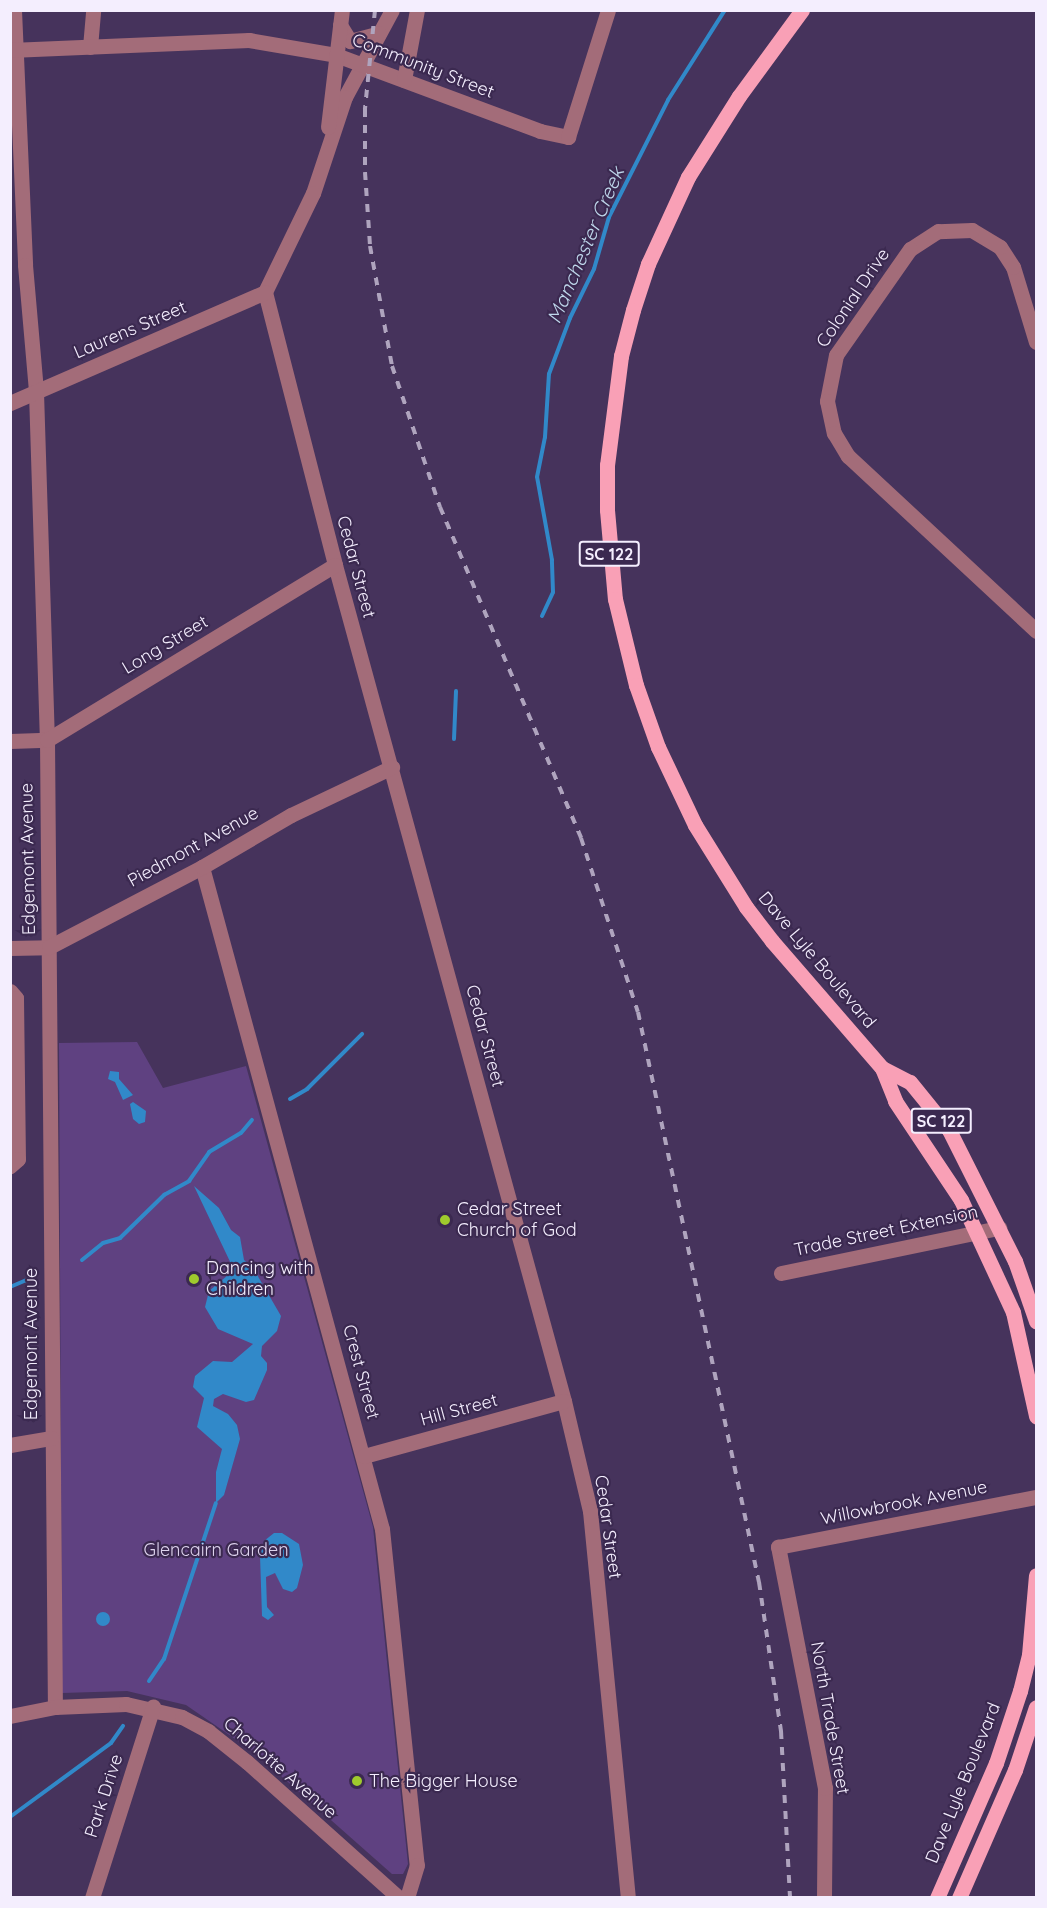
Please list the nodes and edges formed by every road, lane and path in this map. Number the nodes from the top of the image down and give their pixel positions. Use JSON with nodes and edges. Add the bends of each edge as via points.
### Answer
{"nodes":[{"id":1,"x":14,"y":10,"type":"edge"},
{"id":2,"x":93,"y":10,"type":"edge"},
{"id":3,"x":392,"y":10,"type":"edge"},
{"id":4,"x":417,"y":10,"type":"edge"},
{"id":5,"x":608,"y":10,"type":"edge"},
{"id":6,"x":802,"y":10,"type":"edge"},
{"id":7,"x":341,"y":18,"type":"edge"},
{"id":8,"x":379,"y":34,"type":"junction"},
{"id":9,"x":90,"y":47,"type":"junction"},
{"id":10,"x":13,"y":50,"type":"edge"},
{"id":11,"x":336,"y":54,"type":"junction"},
{"id":12,"x":362,"y":63,"type":"junction"},
{"id":13,"x":404,"y":80,"type":"junction"},
{"id":14,"x":345,"y":97,"type":"junction"},
{"id":15,"x":327,"y":144,"type":"junction"},
{"id":16,"x":18,"y":265,"type":"edge"},
{"id":17,"x":265,"y":292,"type":"junction"},
{"id":18,"x":1036,"y":342,"type":"edge"},
{"id":19,"x":36,"y":392,"type":"junction"},
{"id":20,"x":10,"y":403,"type":"edge"},
{"id":21,"x":335,"y":565,"type":"junction"},
{"id":22,"x":1036,"y":631,"type":"edge"},
{"id":23,"x":47,"y":740,"type":"junction"},
{"id":24,"x":10,"y":741,"type":"edge"},
{"id":25,"x":392,"y":767,"type":"junction"},
{"id":26,"x":202,"y":867,"type":"junction"},
{"id":27,"x":49,"y":947,"type":"junction"},
{"id":28,"x":10,"y":948,"type":"edge"},
{"id":29,"x":10,"y":991,"type":"edge"},
{"id":30,"x":882,"y":1068,"type":"junction"},
{"id":31,"x":10,"y":1166,"type":"edge"},
{"id":32,"x":999,"y":1228,"type":"junction"},
{"id":33,"x":978,"y":1232,"type":"junction"},
{"id":34,"x":782,"y":1273,"type":"dead end"},
{"id":35,"x":1036,"y":1321,"type":"edge"},
{"id":36,"x":564,"y":1401,"type":"junction"},
{"id":37,"x":1036,"y":1416,"type":"edge"},
{"id":38,"x":51,"y":1438,"type":"junction"},
{"id":39,"x":10,"y":1445,"type":"edge"},
{"id":40,"x":364,"y":1456,"type":"junction"},
{"id":41,"x":1036,"y":1497,"type":"edge"},
{"id":42,"x":778,"y":1547,"type":"joint"},
{"id":43,"x":1036,"y":1575,"type":"edge"},
{"id":44,"x":55,"y":1707,"type":"junction"},
{"id":45,"x":153,"y":1707,"type":"junction"},
{"id":46,"x":1036,"y":1707,"type":"edge"},
{"id":47,"x":10,"y":1716,"type":"edge"},
{"id":48,"x":92,"y":1898,"type":"edge"},
{"id":49,"x":399,"y":1898,"type":"edge"},
{"id":50,"x":407,"y":1898,"type":"edge"},
{"id":51,"x":628,"y":1898,"type":"edge"},
{"id":52,"x":824,"y":1898,"type":"edge"},
{"id":53,"x":937,"y":1898,"type":"edge"},
{"id":54,"x":959,"y":1898,"type":"edge"}],
"edges":[{"from":1,"to":10,"type":"street","name":"Edgemont Avenue"},
{"from":2,"to":9,"type":"street"},
{"from":3,"to":8,"type":"street"},
{"from":4,"to":13,"type":"street"},
{"from":5,"to":13,"type":"street","name":"Community Street","via":[[568,137],[540,131]]},
{"from":6,"to":30,"type":"main road","name":"Dave Lyle Boulevard","number":"SC 122","via":[[712,136],[672,209],[648,264],[621,356],[610,421],[609,554],[615,599],[636,685],[658,747],[696,825],[759,924]]},
{"from":7,"to":8,"type":"street","via":[[350,41]]},
{"from":7,"to":11,"type":"street"},
{"from":8,"to":11,"type":"street","via":[[361,48]]},
{"from":8,"to":12,"type":"street"},
{"from":9,"to":10,"type":"street","name":"Community Street"},
{"from":9,"to":11,"type":"street","name":"Community Street","via":[[249,40]]},
{"from":10,"to":16,"type":"street","name":"Edgemont Avenue"},
{"from":11,"to":12,"type":"street","name":"Community Street"},
{"from":11,"to":14,"type":"street","via":[[348,69]]},
{"from":11,"to":15,"type":"street"},
{"from":12,"to":13,"type":"street","name":"Community Street"},
{"from":12,"to":14,"type":"street"},
{"from":14,"to":15,"type":"street"},
{"from":15,"to":17,"type":"street","via":[[308,203]]},
{"from":16,"to":19,"type":"street","name":"Edgemont Avenue"},
{"from":17,"to":19,"type":"street","name":"Laurens Street"},
{"from":17,"to":21,"type":"street","name":"Cedar Street"},
{"from":18,"to":22,"type":"street","name":"Colonial Drive","via":[[1013,267],[1000,247],[972,230],[938,231],[910,249],[836,354],[827,401],[834,433],[848,456]]},
{"from":19,"to":20,"type":"street","name":"Laurens Street"},
{"from":19,"to":23,"type":"street","name":"Edgemont Avenue"},
{"from":21,"to":23,"type":"street","name":"Long Street"},
{"from":21,"to":25,"type":"street","name":"Cedar Street"},
{"from":23,"to":24,"type":"street","name":"Long Street"},
{"from":23,"to":27,"type":"street","name":"Edgemont Avenue"},
{"from":25,"to":26,"type":"street","name":"Piedmont Avenue","via":[[291,815]]},
{"from":25,"to":36,"type":"street","name":"Cedar Street"},
{"from":26,"to":27,"type":"street","name":"Piedmont Avenue"},
{"from":26,"to":40,"type":"street","name":"Crest Street"},
{"from":27,"to":28,"type":"street","name":"Piedmont Avenue"},
{"from":27,"to":38,"type":"street","name":"Edgemont Avenue"},
{"from":29,"to":31,"type":"street","via":[[16,998],[18,1160]]},
{"from":30,"to":32,"type":"main road","name":"Dave Lyle Boulevard","number":"SC 122","via":[[910,1082],[948,1130]]},
{"from":30,"to":33,"type":"main road","name":"Dave Lyle Boulevard","number":"SC 122","via":[[895,1101],[926,1144]]},
{"from":32,"to":33,"type":"street","name":"Trade Street Extension"},
{"from":32,"to":35,"type":"main road","name":"Dave Lyle Boulevard","number":"SC 122"},
{"from":33,"to":34,"type":"street","name":"Trade Street Extension"},
{"from":33,"to":37,"type":"main road","name":"Dave Lyle Boulevard","number":"SC 122","via":[[1013,1312]]},
{"from":36,"to":40,"type":"street","name":"Hill Street"},
{"from":36,"to":51,"type":"street","name":"Cedar Street","via":[[590,1511]]},
{"from":38,"to":39,"type":"street"},
{"from":38,"to":44,"type":"street","name":"Edgemont Avenue"},
{"from":40,"to":50,"type":"street","name":"Crest Street","via":[[382,1529],[417,1865]]},
{"from":41,"to":42,"type":"street","name":"Willowbrook Avenue"},
{"from":42,"to":52,"type":"street","name":"North Trade Street","via":[[825,1788]]},
{"from":43,"to":53,"type":"main road","name":"Dave Lyle Boulevard","via":[[1029,1655],[1020,1691],[996,1763]]},
{"from":44,"to":45,"type":"street","name":"Charlotte Avenue"},
{"from":44,"to":47,"type":"street","name":"Charlotte Avenue"},
{"from":45,"to":48,"type":"street","name":"Park Drive"},
{"from":45,"to":49,"type":"street","name":"Charlotte Avenue","via":[[208,1731]]},
{"from":46,"to":54,"type":"main road","via":[[1015,1770]]}]}
